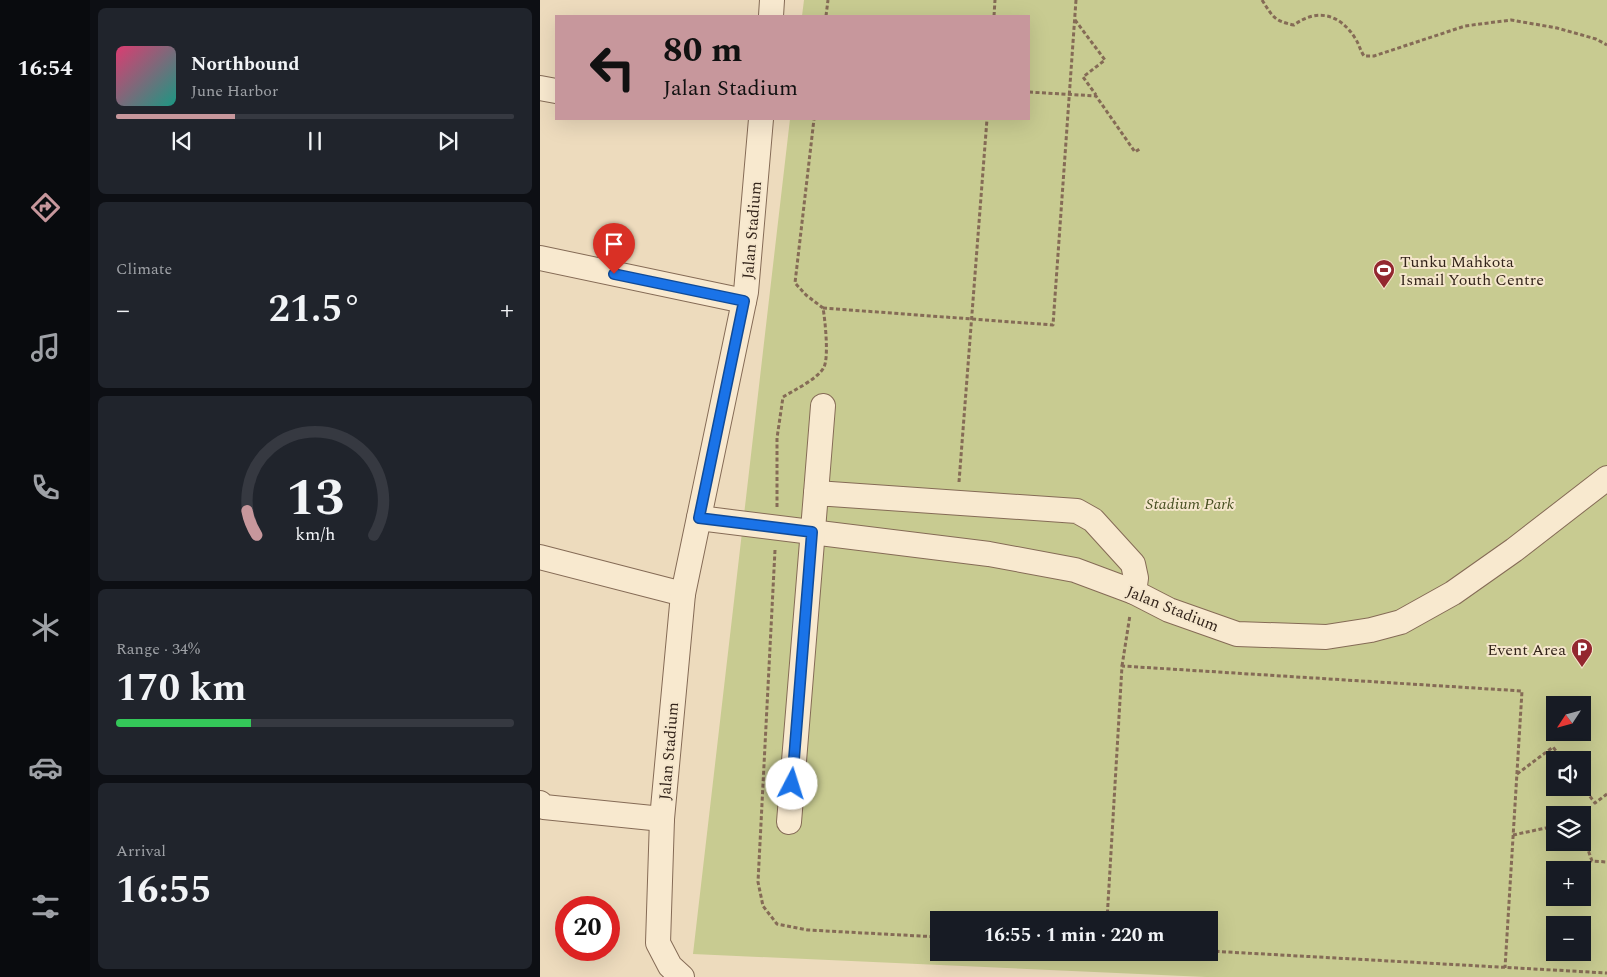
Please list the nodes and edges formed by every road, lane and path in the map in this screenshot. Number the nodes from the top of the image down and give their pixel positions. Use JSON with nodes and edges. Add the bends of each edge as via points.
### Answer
{"nodes":[{"id":1,"x":772,"y":0,"type":"edge"},
{"id":2,"x":828,"y":0,"type":"edge"},
{"id":3,"x":995,"y":0,"type":"edge"},
{"id":4,"x":1076,"y":0,"type":"edge"},
{"id":5,"x":1262,"y":0,"type":"edge"},
{"id":6,"x":771,"y":15,"type":"edge"},
{"id":7,"x":826,"y":15,"type":"edge"},
{"id":8,"x":994,"y":15,"type":"edge"},
{"id":9,"x":1075,"y":20,"type":"junction"},
{"id":10,"x":1607,"y":45,"type":"edge"},
{"id":11,"x":540,"y":88,"type":"edge"},
{"id":12,"x":555,"y":90,"type":"edge"},
{"id":13,"x":1030,"y":92,"type":"edge"},
{"id":14,"x":1068,"y":94,"type":"junction"},
{"id":15,"x":1096,"y":96,"type":"junction"},
{"id":16,"x":758,"y":120,"type":"edge"},
{"id":17,"x":814,"y":120,"type":"edge"},
{"id":18,"x":987,"y":120,"type":"edge"},
{"id":19,"x":1141,"y":148,"type":"dead end"},
{"id":20,"x":540,"y":258,"type":"edge"},
{"id":21,"x":744,"y":301,"type":"junction"},
{"id":22,"x":823,"y":308,"type":"junction"},
{"id":23,"x":972,"y":319,"type":"junction"},
{"id":24,"x":823,"y":406,"type":"dead end"},
{"id":25,"x":778,"y":438,"type":"dead end"},
{"id":26,"x":1607,"y":478,"type":"edge"},
{"id":27,"x":816,"y":493,"type":"junction"},
{"id":28,"x":957,"y":502,"type":"junction"},
{"id":29,"x":699,"y":518,"type":"junction"},
{"id":30,"x":812,"y":532,"type":"junction"},
{"id":31,"x":540,"y":557,"type":"edge"},
{"id":32,"x":1134,"y":592,"type":"junction"},
{"id":33,"x":683,"y":594,"type":"junction"},
{"id":34,"x":1122,"y":666,"type":"junction"},
{"id":35,"x":1546,"y":752,"type":"edge"},
{"id":36,"x":1517,"y":774,"type":"junction"},
{"id":37,"x":1607,"y":794,"type":"edge"},
{"id":38,"x":1590,"y":796,"type":"edge"},
{"id":39,"x":540,"y":803,"type":"edge"},
{"id":40,"x":662,"y":819,"type":"junction"},
{"id":41,"x":789,"y":822,"type":"dead end"},
{"id":42,"x":1546,"y":828,"type":"edge"},
{"id":43,"x":1513,"y":835,"type":"junction"},
{"id":44,"x":1588,"y":851,"type":"edge"},
{"id":45,"x":1607,"y":862,"type":"edge"},
{"id":46,"x":1108,"y":911,"type":"edge"},
{"id":47,"x":1218,"y":952,"type":"edge"},
{"id":48,"x":1505,"y":968,"type":"junction"},
{"id":49,"x":1607,"y":973,"type":"edge"},
{"id":50,"x":682,"y":977,"type":"edge"}],
"edges":[{"from":1,"to":6,"type":"street"},
{"from":2,"to":7,"type":"path"},
{"from":3,"to":8,"type":"path"},
{"from":4,"to":9,"type":"path"},
{"from":5,"to":10,"type":"path","via":[[1280,22],[1294,25],[1304,18],[1331,16],[1340,21],[1356,40],[1364,56],[1374,56],[1466,26],[1511,20],[1572,32]]},
{"from":9,"to":14,"type":"path"},
{"from":9,"to":15,"type":"path","via":[[1105,60],[1083,77]]},
{"from":11,"to":12,"type":"street"},
{"from":13,"to":14,"type":"path"},
{"from":14,"to":15,"type":"path"},
{"from":14,"to":23,"type":"path","via":[[1054,325]]},
{"from":15,"to":19,"type":"path","via":[[1135,152]]},
{"from":16,"to":21,"type":"street","name":"Jalan Stadium"},
{"from":17,"to":22,"type":"path","via":[[795,282]]},
{"from":18,"to":23,"type":"path"},
{"from":20,"to":21,"type":"street"},
{"from":21,"to":29,"type":"street","name":"Jalan Stadium"},
{"from":22,"to":23,"type":"path"},
{"from":22,"to":25,"type":"path","via":[[825,366],[783,397]]},
{"from":23,"to":28,"type":"path"},
{"from":24,"to":27,"type":"street"},
{"from":26,"to":32,"type":"street","name":"Jalan Stadium","via":[[1453,593],[1401,622],[1372,630],[1326,637],[1237,634],[1169,610]]},
{"from":27,"to":28,"type":"street"},
{"from":27,"to":30,"type":"street"},
{"from":28,"to":32,"type":"street","via":[[1077,511],[1093,520],[1133,564]]},
{"from":29,"to":30,"type":"street","name":"Jalan Stadium"},
{"from":29,"to":33,"type":"street","name":"Jalan Stadium"},
{"from":30,"to":32,"type":"street","name":"Jalan Stadium","via":[[989,554],[1075,570]]},
{"from":30,"to":41,"type":"street"},
{"from":31,"to":33,"type":"street"},
{"from":32,"to":34,"type":"path"},
{"from":33,"to":40,"type":"street","name":"Jalan Stadium"},
{"from":34,"to":36,"type":"path","via":[[1522,692]]},
{"from":34,"to":46,"type":"path"},
{"from":35,"to":36,"type":"path"},
{"from":36,"to":43,"type":"path"},
{"from":37,"to":38,"type":"path","via":[[1595,803]]},
{"from":39,"to":40,"type":"street"},
{"from":40,"to":50,"type":"street","name":"Jalan Stadium","via":[[658,943],[670,966]]},
{"from":42,"to":43,"type":"path"},
{"from":43,"to":48,"type":"path"},
{"from":44,"to":45,"type":"path","via":[[1592,861]]},
{"from":47,"to":48,"type":"path"},
{"from":48,"to":49,"type":"path"}]}
